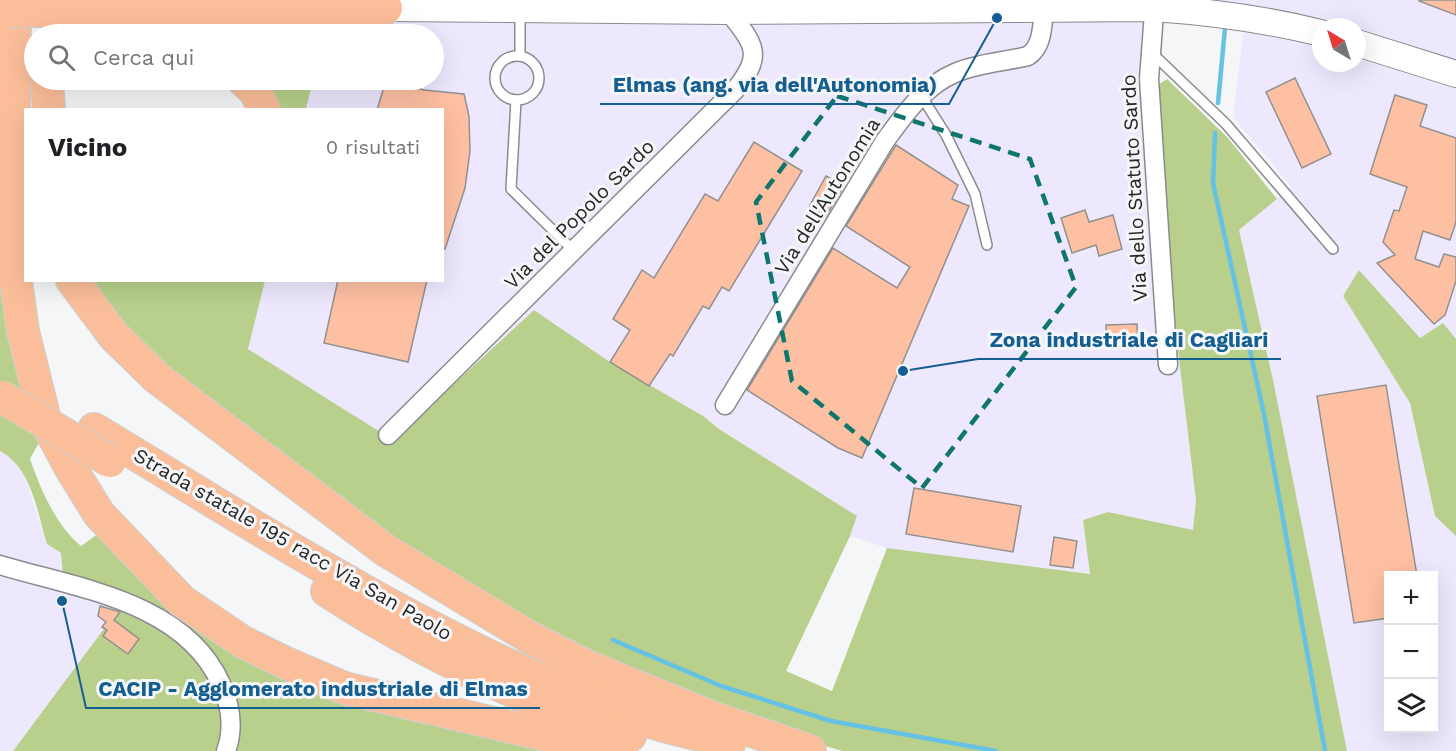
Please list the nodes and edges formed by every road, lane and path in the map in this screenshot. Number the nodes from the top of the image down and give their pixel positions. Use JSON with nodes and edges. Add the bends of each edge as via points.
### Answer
{"nodes":[{"id":1,"x":255,"y":0,"type":"edge"},
{"id":2,"x":1229,"y":0,"type":"edge"},
{"id":3,"x":1153,"y":3,"type":"edge"},
{"id":4,"x":386,"y":4,"type":"edge"},
{"id":5,"x":1097,"y":4,"type":"edge"},
{"id":6,"x":1028,"y":6,"type":"edge"},
{"id":7,"x":11,"y":7,"type":"edge"},
{"id":8,"x":300,"y":8,"type":"junction"},
{"id":9,"x":520,"y":9,"type":"junction"},
{"id":10,"x":99,"y":11,"type":"junction"},
{"id":11,"x":728,"y":11,"type":"junction"},
{"id":12,"x":1276,"y":22,"type":"junction"},
{"id":13,"x":24,"y":24,"type":"edge"},
{"id":14,"x":128,"y":24,"type":"edge"},
{"id":15,"x":1312,"y":31,"type":"edge"},
{"id":16,"x":1366,"y":46,"type":"edge"},
{"id":17,"x":1149,"y":50,"type":"junction"},
{"id":18,"x":520,"y":56,"type":"junction"},
{"id":19,"x":16,"y":67,"type":"junction"},
{"id":20,"x":1456,"y":74,"type":"edge"},
{"id":21,"x":34,"y":90,"type":"edge"},
{"id":22,"x":47,"y":90,"type":"edge"},
{"id":23,"x":254,"y":90,"type":"edge"},
{"id":24,"x":922,"y":97,"type":"junction"},
{"id":25,"x":516,"y":100,"type":"junction"},
{"id":26,"x":34,"y":108,"type":"edge"},
{"id":27,"x":48,"y":108,"type":"edge"},
{"id":28,"x":263,"y":108,"type":"edge"},
{"id":29,"x":0,"y":122,"type":"edge"},
{"id":30,"x":987,"y":245,"type":"dead end"},
{"id":31,"x":1333,"y":249,"type":"dead end"},
{"id":32,"x":574,"y":251,"type":"junction"},
{"id":33,"x":74,"y":282,"type":"edge"},
{"id":34,"x":1168,"y":365,"type":"dead end"},
{"id":35,"x":1,"y":388,"type":"edge"},
{"id":36,"x":725,"y":405,"type":"dead end"},
{"id":37,"x":388,"y":435,"type":"dead end"},
{"id":38,"x":0,"y":565,"type":"edge"},
{"id":39,"x":226,"y":751,"type":"edge"},
{"id":40,"x":614,"y":751,"type":"edge"},
{"id":41,"x":676,"y":751,"type":"edge"},
{"id":42,"x":766,"y":751,"type":"edge"},
{"id":43,"x":810,"y":751,"type":"edge"}],
"edges":[{"from":1,"to":8,"type":"highway"},
{"from":2,"to":12,"type":"main road"},
{"from":3,"to":5,"type":"main road"},
{"from":3,"to":12,"type":"main road"},
{"from":3,"to":17,"type":"street","name":"Via dello Statuto Sardo"},
{"from":4,"to":8,"type":"highway"},
{"from":4,"to":9,"type":"main road"},
{"from":5,"to":6,"type":"main road"},
{"from":6,"to":11,"type":"main road"},
{"from":6,"to":24,"type":"street","name":"Via dell'Autonomia","via":[[1040,39],[1035,52],[955,73]]},
{"from":7,"to":10,"type":"highway","bridge":true},
{"from":7,"to":13,"type":"highway"},
{"from":7,"to":19,"type":"highway"},
{"from":8,"to":10,"type":"highway"},
{"from":9,"to":11,"type":"main road"},
{"from":9,"to":18,"type":"lane"},
{"from":10,"to":14,"type":"highway"},
{"from":11,"to":32,"type":"street","name":"Via del Popolo Sardo","via":[[752,50],[751,71]]},
{"from":12,"to":15,"type":"main road"},
{"from":16,"to":20,"type":"main road"},
{"from":17,"to":31,"type":"lane","via":[[1226,124]]},
{"from":17,"to":34,"type":"street","name":"Via dello Statuto Sardo"},
{"from":18,"to":25,"type":"lane","via":[[533,62],[539,84],[530,96]]},
{"from":18,"to":25,"type":"lane","via":[[501,63],[495,76],[503,95]]},
{"from":19,"to":29,"type":"highway","via":[[3,86]]},
{"from":19,"to":40,"type":"highway","via":[[13,261],[22,331],[45,420],[99,514],[182,601],[243,642],[344,688]]},
{"from":21,"to":26,"type":"highway"},
{"from":22,"to":27,"type":"highway"},
{"from":23,"to":28,"type":"highway"},
{"from":24,"to":30,"type":"lane","via":[[975,194]]},
{"from":24,"to":36,"type":"street","name":"Via dell'Autonomia","via":[[885,141]]},
{"from":25,"to":32,"type":"lane","via":[[511,189]]},
{"from":32,"to":37,"type":"street","name":"Via del Popolo Sardo"},
{"from":33,"to":43,"type":"highway","via":[[114,336],[157,378],[385,550],[530,638],[584,665],[711,717]]},
{"from":35,"to":41,"type":"highway","name":"Strada statale 195 racc Via San Paolo","bridge":true,"via":[[110,461],[384,628],[543,704]]},
{"from":35,"to":42,"type":"highway","name":"Strada statale 195 racc Via San Paolo","via":[[94,429],[396,608],[525,672],[647,721]]},
{"from":38,"to":39,"type":"street","via":[[129,603],[180,632],[197,648],[226,694],[231,731]]}]}
